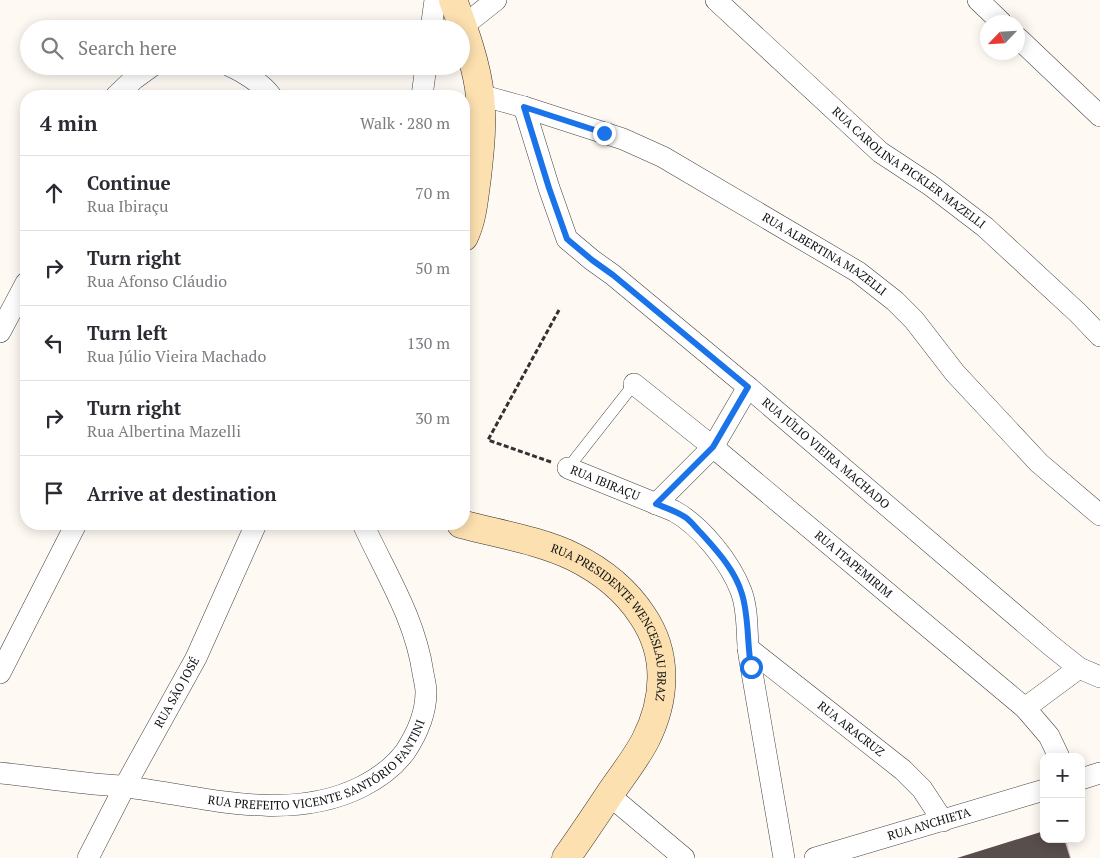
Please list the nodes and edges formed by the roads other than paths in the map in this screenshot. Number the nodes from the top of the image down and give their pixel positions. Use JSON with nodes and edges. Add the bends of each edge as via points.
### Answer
{"nodes":[{"id":1,"x":434,"y":0,"type":"edge"},
{"id":2,"x":452,"y":0,"type":"edge"},
{"id":3,"x":496,"y":0,"type":"edge"},
{"id":4,"x":716,"y":0,"type":"edge"},
{"id":5,"x":978,"y":0,"type":"edge"},
{"id":6,"x":994,"y":15,"type":"edge"},
{"id":7,"x":432,"y":20,"type":"edge"},
{"id":8,"x":459,"y":20,"type":"edge"},
{"id":9,"x":470,"y":21,"type":"edge"},
{"id":10,"x":1025,"y":45,"type":"edge"},
{"id":11,"x":470,"y":57,"type":"edge"},
{"id":12,"x":138,"y":75,"type":"edge"},
{"id":13,"x":246,"y":75,"type":"edge"},
{"id":14,"x":425,"y":75,"type":"edge"},
{"id":15,"x":122,"y":90,"type":"edge"},
{"id":16,"x":266,"y":90,"type":"edge"},
{"id":17,"x":423,"y":90,"type":"edge"},
{"id":18,"x":480,"y":95,"type":"junction"},
{"id":19,"x":524,"y":107,"type":"junction"},
{"id":20,"x":1100,"y":116,"type":"edge"},
{"id":21,"x":470,"y":222,"type":"edge"},
{"id":22,"x":20,"y":294,"type":"edge"},
{"id":23,"x":0,"y":332,"type":"edge"},
{"id":24,"x":1100,"y":336,"type":"edge"},
{"id":25,"x":634,"y":384,"type":"joint"},
{"id":26,"x":748,"y":387,"type":"junction"},
{"id":27,"x":713,"y":447,"type":"junction"},
{"id":28,"x":568,"y":468,"type":"joint"},
{"id":29,"x":656,"y":504,"type":"junction"},
{"id":30,"x":1100,"y":515,"type":"edge"},
{"id":31,"x":470,"y":526,"type":"edge"},
{"id":32,"x":73,"y":530,"type":"edge"},
{"id":33,"x":253,"y":530,"type":"edge"},
{"id":34,"x":365,"y":530,"type":"edge"},
{"id":35,"x":748,"y":648,"type":"junction"},
{"id":36,"x":1079,"y":668,"type":"junction"},
{"id":37,"x":0,"y":673,"type":"edge"},
{"id":38,"x":1100,"y":677,"type":"edge"},
{"id":39,"x":1024,"y":708,"type":"junction"},
{"id":40,"x":1057,"y":753,"type":"edge"},
{"id":41,"x":0,"y":773,"type":"edge"},
{"id":42,"x":1100,"y":773,"type":"edge"},
{"id":43,"x":1085,"y":779,"type":"edge"},
{"id":44,"x":125,"y":786,"type":"junction"},
{"id":45,"x":1040,"y":791,"type":"edge"},
{"id":46,"x":609,"y":795,"type":"junction"},
{"id":47,"x":944,"y":821,"type":"junction"},
{"id":48,"x":88,"y":858,"type":"edge"},
{"id":49,"x":566,"y":858,"type":"edge"},
{"id":50,"x":684,"y":858,"type":"edge"},
{"id":51,"x":784,"y":858,"type":"edge"},
{"id":52,"x":815,"y":858,"type":"edge"}],
"edges":[{"from":1,"to":2,"type":"street"},
{"from":1,"to":7,"type":"street"},
{"from":2,"to":8,"type":"street"},
{"from":3,"to":9,"type":"street"},
{"from":4,"to":24,"type":"street","name":"RUA CAROLINA PICKLER MAZELLI","via":[[880,152],[985,227]]},
{"from":5,"to":6,"type":"street"},
{"from":10,"to":20,"type":"street"},
{"from":11,"to":18,"type":"street"},
{"from":12,"to":15,"type":"street"},
{"from":13,"to":16,"type":"street"},
{"from":14,"to":17,"type":"street"},
{"from":18,"to":19,"type":"street","name":"RUA ALBERTINA MAZELLI"},
{"from":18,"to":21,"type":"street","via":[[481,145]]},
{"from":19,"to":26,"type":"street","name":"RUA JÚLIO VIEIRA MACHADO","via":[[567,239]]},
{"from":19,"to":30,"type":"street","name":"RUA ALBERTINA MAZELLI","via":[[623,139],[663,157],[858,272],[914,320],[954,373],[1039,463]]},
{"from":22,"to":23,"type":"street"},
{"from":25,"to":27,"type":"street","name":"RUA ITAPEMIRIM"},
{"from":25,"to":28,"type":"lane"},
{"from":26,"to":27,"type":"street"},
{"from":26,"to":36,"type":"street","name":"RUA JÚLIO VIEIRA MACHADO"},
{"from":27,"to":29,"type":"street"},
{"from":27,"to":39,"type":"street","name":"RUA ITAPEMIRIM"},
{"from":28,"to":29,"type":"street","name":"RUA IBIRAÇU"},
{"from":29,"to":35,"type":"street","name":"RUA IBIRAÇU","via":[[687,518],[725,561],[742,593]]},
{"from":31,"to":46,"type":"street","name":"RUA PRESIDENTE WENCESLAU BRAZ","via":[[551,548],[592,567],[624,590],[657,640],[661,694],[651,728]]},
{"from":32,"to":37,"type":"street"},
{"from":33,"to":44,"type":"street","name":"RUA SÃO JOSÉ","via":[[196,658]]},
{"from":34,"to":44,"type":"street","name":"RUA PREFEITO VICENTE SANTÓRIO FANTINI","via":[[416,637],[425,684],[422,720],[396,763],[376,780],[353,791],[288,805],[231,802]]},
{"from":35,"to":47,"type":"street","name":"RUA ARACRUZ","via":[[903,770],[922,789]]},
{"from":35,"to":51,"type":"street","name":"RUA IBIRAÇU"},
{"from":36,"to":38,"type":"street","name":"RUA JÚLIO VIEIRA MACHADO"},
{"from":36,"to":39,"type":"street"},
{"from":39,"to":40,"type":"street","name":"RUA ITAPEMIRIM","via":[[1049,736]]},
{"from":41,"to":44,"type":"street","name":"RUA PREFEITO VICENTE SANTÓRIO FANTINI"},
{"from":42,"to":43,"type":"street"},
{"from":44,"to":48,"type":"street","name":"RUA SÃO JOSÉ"},
{"from":45,"to":47,"type":"street","name":"RUA ANCHIETA"},
{"from":46,"to":49,"type":"street","name":"RUA PRESIDENTE WENCESLAU BRAZ"},
{"from":46,"to":50,"type":"street"},
{"from":47,"to":52,"type":"street","name":"RUA ANCHIETA"}]}
